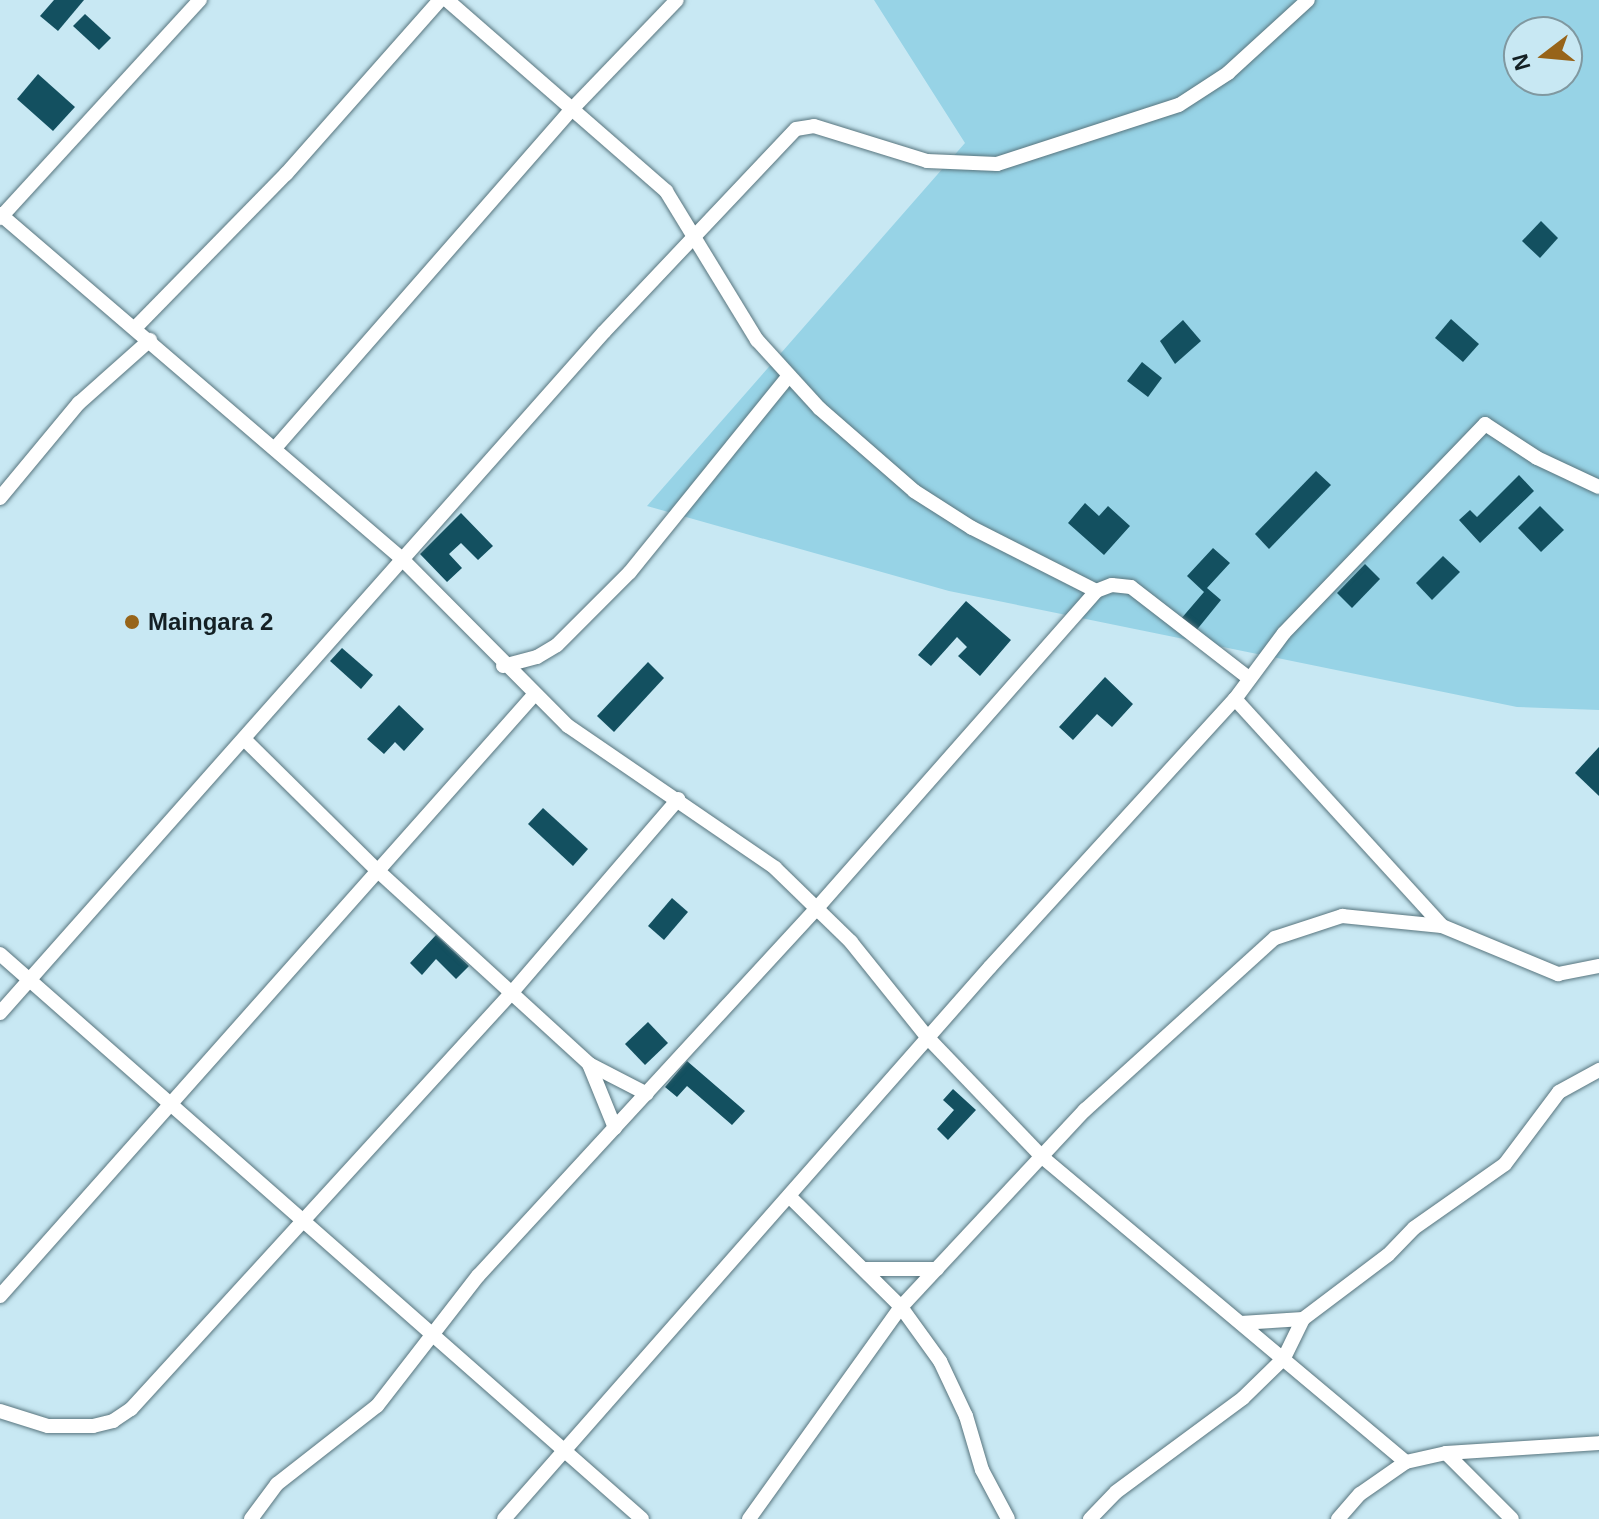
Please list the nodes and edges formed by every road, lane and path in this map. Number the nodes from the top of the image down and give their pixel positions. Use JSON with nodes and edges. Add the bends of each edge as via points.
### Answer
{"nodes":[{"id":1,"x":200,"y":0,"type":"edge"},
{"id":2,"x":440,"y":0,"type":"edge"},
{"id":3,"x":447,"y":0,"type":"edge"},
{"id":4,"x":677,"y":0,"type":"edge"},
{"id":5,"x":1308,"y":0,"type":"edge"},
{"id":6,"x":572,"y":109,"type":"junction"},
{"id":7,"x":1,"y":216,"type":"edge"},
{"id":8,"x":696,"y":238,"type":"junction"},
{"id":9,"x":135,"y":328,"type":"junction"},
{"id":10,"x":150,"y":340,"type":"junction"},
{"id":11,"x":789,"y":376,"type":"junction"},
{"id":12,"x":276,"y":447,"type":"junction"},
{"id":13,"x":1599,"y":487,"type":"edge"},
{"id":14,"x":0,"y":498,"type":"edge"},
{"id":15,"x":401,"y":558,"type":"junction"},
{"id":16,"x":1096,"y":591,"type":"junction"},
{"id":17,"x":503,"y":666,"type":"junction"},
{"id":18,"x":1250,"y":679,"type":"junction"},
{"id":19,"x":533,"y":696,"type":"junction"},
{"id":20,"x":1235,"y":699,"type":"junction"},
{"id":21,"x":244,"y":739,"type":"junction"},
{"id":22,"x":678,"y":799,"type":"junction"},
{"id":23,"x":378,"y":871,"type":"junction"},
{"id":24,"x":817,"y":908,"type":"junction"},
{"id":25,"x":1442,"y":926,"type":"junction"},
{"id":26,"x":0,"y":954,"type":"edge"},
{"id":27,"x":1599,"y":966,"type":"edge"},
{"id":28,"x":28,"y":981,"type":"junction"},
{"id":29,"x":514,"y":990,"type":"junction"},
{"id":30,"x":0,"y":1013,"type":"edge"},
{"id":31,"x":928,"y":1038,"type":"junction"},
{"id":32,"x":589,"y":1064,"type":"junction"},
{"id":33,"x":1599,"y":1070,"type":"edge"},
{"id":34,"x":647,"y":1094,"type":"junction"},
{"id":35,"x":171,"y":1101,"type":"junction"},
{"id":36,"x":615,"y":1128,"type":"junction"},
{"id":37,"x":1041,"y":1156,"type":"junction"},
{"id":38,"x":789,"y":1196,"type":"junction"},
{"id":39,"x":302,"y":1219,"type":"junction"},
{"id":40,"x":864,"y":1269,"type":"junction"},
{"id":41,"x":937,"y":1269,"type":"junction"},
{"id":42,"x":0,"y":1296,"type":"edge"},
{"id":43,"x":901,"y":1307,"type":"junction"},
{"id":44,"x":1303,"y":1319,"type":"junction"},
{"id":45,"x":1241,"y":1323,"type":"junction"},
{"id":46,"x":435,"y":1334,"type":"junction"},
{"id":47,"x":1284,"y":1358,"type":"junction"},
{"id":48,"x":0,"y":1411,"type":"edge"},
{"id":49,"x":1599,"y":1443,"type":"edge"},
{"id":50,"x":562,"y":1448,"type":"junction"},
{"id":51,"x":1446,"y":1453,"type":"junction"},
{"id":52,"x":1406,"y":1462,"type":"junction"},
{"id":53,"x":251,"y":1519,"type":"edge"},
{"id":54,"x":504,"y":1519,"type":"edge"},
{"id":55,"x":642,"y":1519,"type":"edge"},
{"id":56,"x":749,"y":1519,"type":"edge"},
{"id":57,"x":1008,"y":1519,"type":"edge"},
{"id":58,"x":1090,"y":1519,"type":"edge"},
{"id":59,"x":1338,"y":1519,"type":"edge"},
{"id":60,"x":1512,"y":1519,"type":"edge"}],
"edges":[{"from":1,"to":7,"type":"street"},
{"from":2,"to":9,"type":"street","via":[[267,195]]},
{"from":3,"to":6,"type":"street"},
{"from":4,"to":6,"type":"street"},
{"from":5,"to":8,"type":"street","via":[[1228,73],[1179,105],[997,164],[927,161],[803,126]]},
{"from":6,"to":8,"type":"street","via":[[666,191]]},
{"from":6,"to":12,"type":"street"},
{"from":7,"to":9,"type":"street"},
{"from":8,"to":11,"type":"street","via":[[722,290]]},
{"from":8,"to":15,"type":"street"},
{"from":9,"to":10,"type":"street"},
{"from":10,"to":12,"type":"street"},
{"from":10,"to":14,"type":"street","via":[[79,403]]},
{"from":11,"to":16,"type":"street","via":[[914,491],[972,528]]},
{"from":11,"to":17,"type":"street","via":[[630,572],[557,645]]},
{"from":12,"to":15,"type":"street"},
{"from":13,"to":18,"type":"street","via":[[1537,458],[1485,424],[1284,633]]},
{"from":15,"to":17,"type":"street"},
{"from":15,"to":21,"type":"street"},
{"from":16,"to":18,"type":"street","via":[[1112,585],[1131,587]]},
{"from":16,"to":24,"type":"street"},
{"from":17,"to":19,"type":"street"},
{"from":18,"to":20,"type":"street"},
{"from":19,"to":22,"type":"street","via":[[568,726]]},
{"from":19,"to":23,"type":"street"},
{"from":20,"to":25,"type":"street"},
{"from":20,"to":31,"type":"street"},
{"from":21,"to":23,"type":"street"},
{"from":21,"to":28,"type":"street"},
{"from":22,"to":24,"type":"street","via":[[775,868]]},
{"from":22,"to":29,"type":"street"},
{"from":23,"to":29,"type":"street"},
{"from":23,"to":35,"type":"street"},
{"from":24,"to":31,"type":"street","via":[[898,995]]},
{"from":24,"to":34,"type":"street"},
{"from":25,"to":27,"type":"street","via":[[1558,974]]},
{"from":25,"to":37,"type":"street","via":[[1342,916],[1275,938]]},
{"from":26,"to":28,"type":"street"},
{"from":28,"to":30,"type":"street"},
{"from":28,"to":35,"type":"street"},
{"from":29,"to":32,"type":"street"},
{"from":29,"to":39,"type":"street"},
{"from":31,"to":37,"type":"street"},
{"from":31,"to":38,"type":"street"},
{"from":32,"to":34,"type":"street"},
{"from":32,"to":36,"type":"street"},
{"from":33,"to":44,"type":"street","via":[[1559,1092],[1505,1164],[1414,1228],[1377,1264]]},
{"from":34,"to":36,"type":"street"},
{"from":35,"to":39,"type":"street"},
{"from":35,"to":42,"type":"street"},
{"from":36,"to":46,"type":"street","via":[[478,1276]]},
{"from":37,"to":41,"type":"street"},
{"from":37,"to":45,"type":"street"},
{"from":38,"to":40,"type":"street"},
{"from":38,"to":50,"type":"street"},
{"from":39,"to":46,"type":"street"},
{"from":39,"to":48,"type":"street","via":[[131,1409],[113,1421],[48,1426]]},
{"from":40,"to":41,"type":"street"},
{"from":40,"to":43,"type":"street"},
{"from":41,"to":43,"type":"street"},
{"from":43,"to":56,"type":"street"},
{"from":43,"to":57,"type":"street","via":[[940,1361],[966,1416],[982,1470]]},
{"from":44,"to":45,"type":"street"},
{"from":44,"to":47,"type":"street"},
{"from":45,"to":47,"type":"street"},
{"from":46,"to":50,"type":"street"},
{"from":46,"to":53,"type":"street","via":[[377,1406],[277,1484]]},
{"from":47,"to":52,"type":"street"},
{"from":47,"to":58,"type":"street","via":[[1190,1441],[1116,1492]]},
{"from":49,"to":51,"type":"street"},
{"from":50,"to":54,"type":"street"},
{"from":50,"to":55,"type":"street"},
{"from":51,"to":52,"type":"street"},
{"from":51,"to":60,"type":"street"},
{"from":52,"to":59,"type":"street","via":[[1360,1494]]}]}
